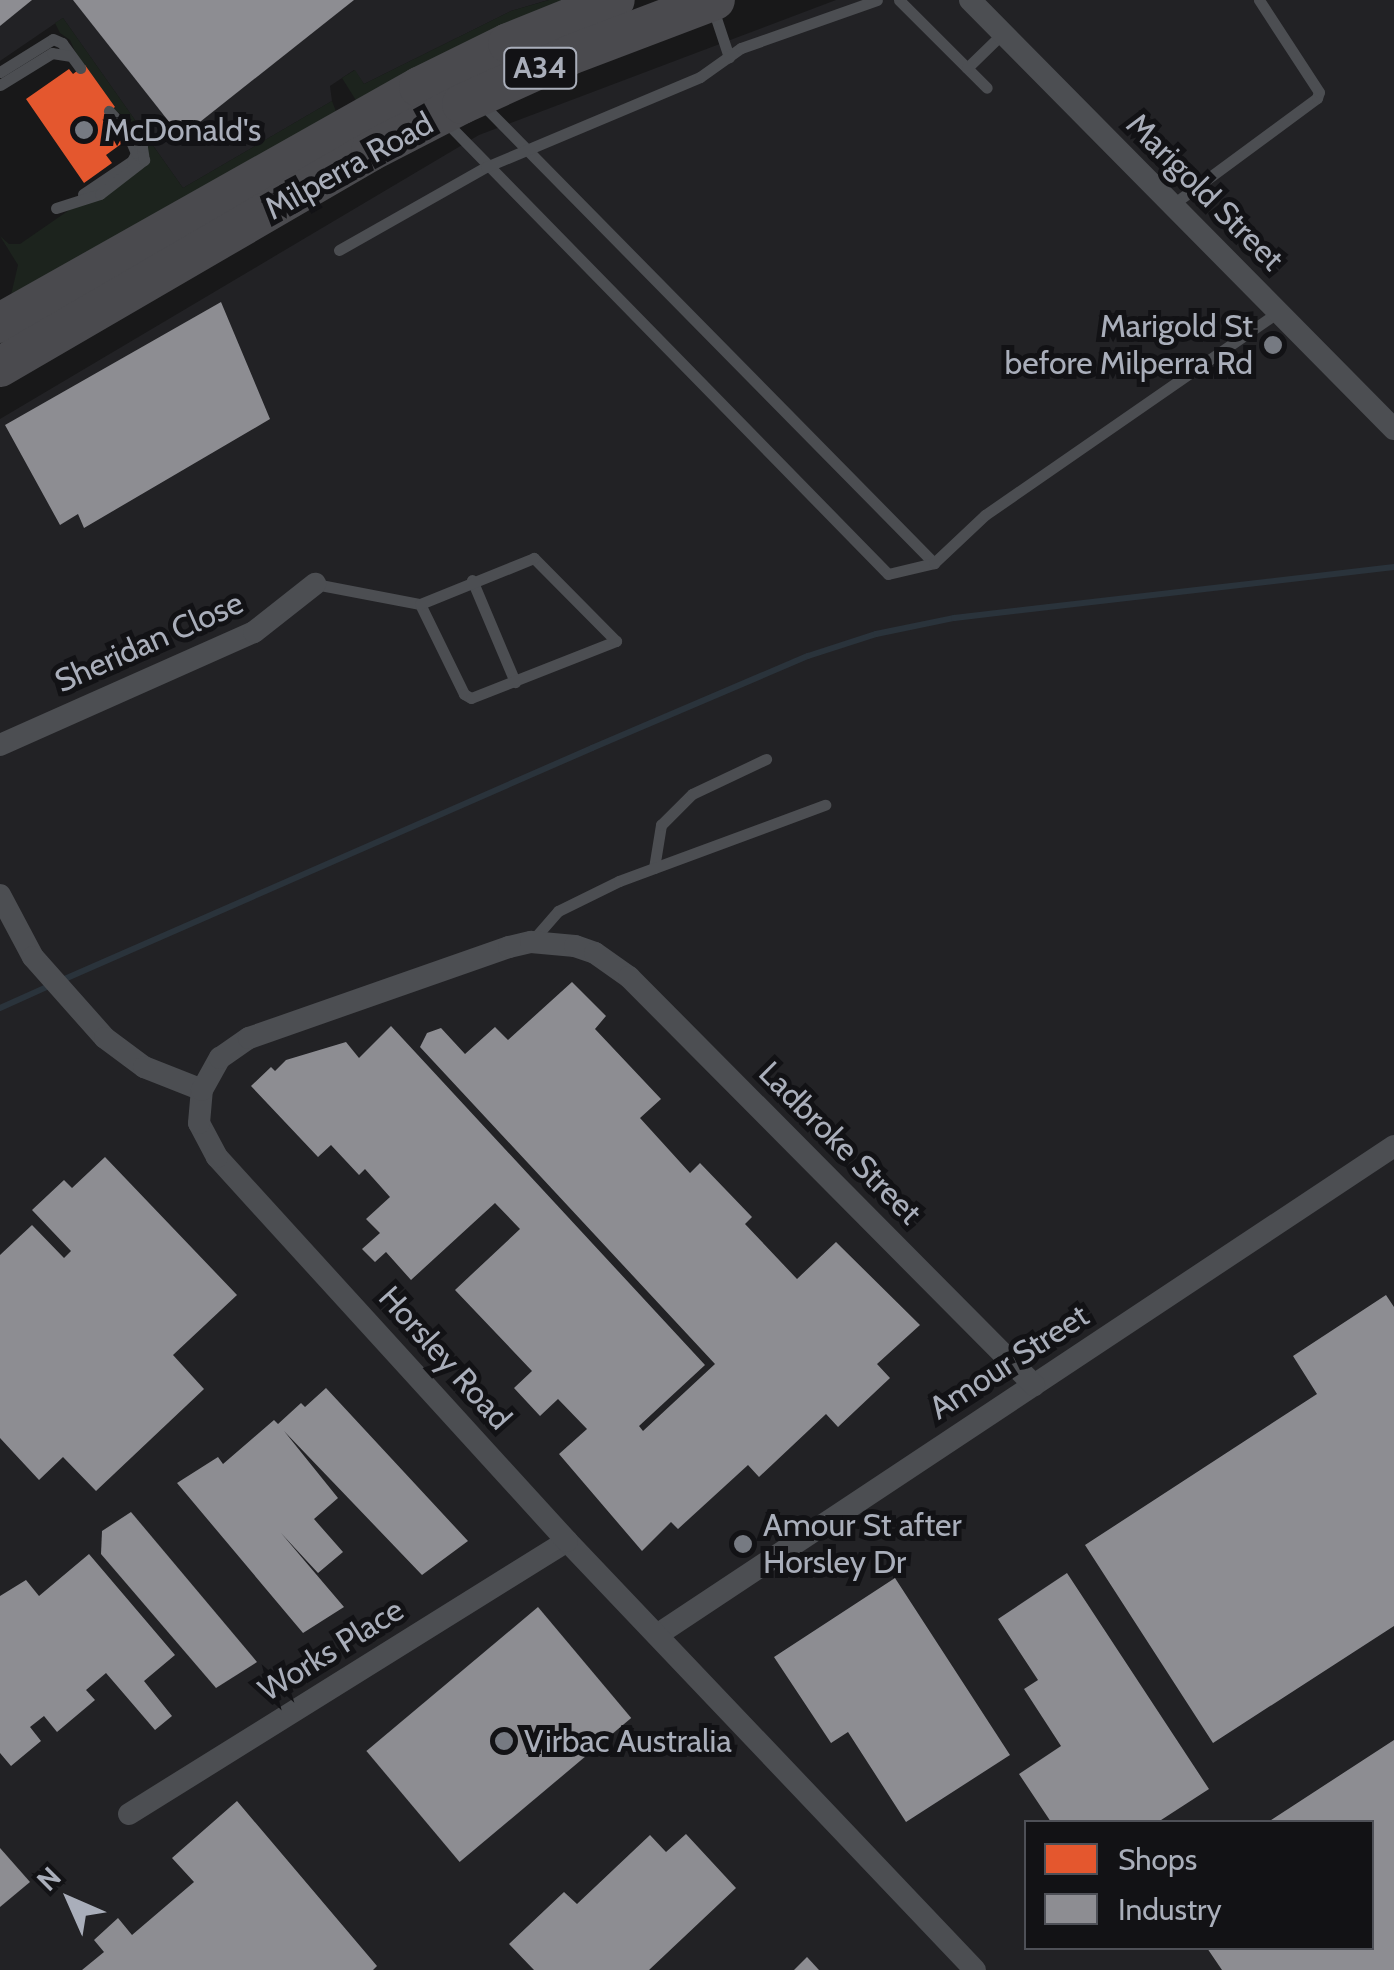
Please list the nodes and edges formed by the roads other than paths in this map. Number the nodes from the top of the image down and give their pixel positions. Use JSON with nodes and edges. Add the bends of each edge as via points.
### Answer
{"nodes":[{"id":1,"x":614,"y":0,"type":"edge"},
{"id":2,"x":877,"y":0,"type":"edge"},
{"id":3,"x":899,"y":0,"type":"edge"},
{"id":4,"x":970,"y":0,"type":"edge"},
{"id":5,"x":1259,"y":0,"type":"edge"},
{"id":6,"x":713,"y":1,"type":"edge"},
{"id":7,"x":1003,"y":34,"type":"junction"},
{"id":8,"x":71,"y":56,"type":"junction"},
{"id":9,"x":730,"y":56,"type":"junction"},
{"id":10,"x":80,"y":68,"type":"dead end"},
{"id":11,"x":967,"y":68,"type":"junction"},
{"id":12,"x":0,"y":72,"type":"edge"},
{"id":13,"x":0,"y":85,"type":"edge"},
{"id":14,"x":987,"y":88,"type":"dead end"},
{"id":15,"x":476,"y":97,"type":"junction"},
{"id":16,"x":110,"y":112,"type":"dead end"},
{"id":17,"x":440,"y":115,"type":"junction"},
{"id":18,"x":527,"y":152,"type":"junction"},
{"id":19,"x":486,"y":168,"type":"junction"},
{"id":20,"x":1172,"y":205,"type":"junction"},
{"id":21,"x":56,"y":208,"type":"dead end"},
{"id":22,"x":340,"y":250,"type":"dead end"},
{"id":23,"x":1278,"y":312,"type":"junction"},
{"id":24,"x":0,"y":323,"type":"edge"},
{"id":25,"x":0,"y":367,"type":"edge"},
{"id":26,"x":1394,"y":429,"type":"edge"},
{"id":27,"x":934,"y":563,"type":"junction"},
{"id":28,"x":472,"y":580,"type":"junction"},
{"id":29,"x":315,"y":584,"type":"joint"},
{"id":30,"x":420,"y":604,"type":"junction"},
{"id":31,"x":515,"y":682,"type":"junction"},
{"id":32,"x":0,"y":746,"type":"edge"},
{"id":33,"x":766,"y":760,"type":"dead end"},
{"id":34,"x":825,"y":805,"type":"dead end"},
{"id":35,"x":654,"y":868,"type":"junction"},
{"id":36,"x":0,"y":895,"type":"edge"},
{"id":37,"x":531,"y":942,"type":"junction"},
{"id":38,"x":202,"y":1090,"type":"junction"},
{"id":39,"x":1394,"y":1146,"type":"edge"},
{"id":40,"x":1034,"y":1384,"type":"junction"},
{"id":41,"x":568,"y":1541,"type":"junction"},
{"id":42,"x":660,"y":1633,"type":"junction"},
{"id":43,"x":129,"y":1814,"type":"dead end"},
{"id":44,"x":975,"y":1970,"type":"edge"}],
"edges":[{"from":1,"to":24,"type":"highway","name":"Milperra Road","number":"A34","via":[[420,87]]},
{"from":2,"to":9,"type":"lane"},
{"from":3,"to":11,"type":"lane"},
{"from":4,"to":7,"type":"street","name":"Marigold Street"},
{"from":5,"to":20,"type":"lane","via":[[1317,98]]},
{"from":6,"to":9,"type":"lane"},
{"from":6,"to":15,"type":"highway","name":"Milperra Road","number":"A34"},
{"from":7,"to":11,"type":"lane"},
{"from":7,"to":20,"type":"street","name":"Marigold Street"},
{"from":8,"to":10,"type":"lane"},
{"from":8,"to":12,"type":"lane","via":[[50,40]]},
{"from":8,"to":13,"type":"lane","via":[[52,53]]},
{"from":9,"to":18,"type":"lane","via":[[700,76]]},
{"from":11,"to":14,"type":"lane"},
{"from":15,"to":17,"type":"highway","name":"Milperra Road","number":"A34"},
{"from":15,"to":18,"type":"lane"},
{"from":16,"to":21,"type":"lane","via":[[142,147],[144,160],[100,194]]},
{"from":17,"to":19,"type":"lane"},
{"from":17,"to":25,"type":"highway","name":"Milperra Road","number":"A34"},
{"from":18,"to":19,"type":"lane"},
{"from":18,"to":27,"type":"lane"},
{"from":19,"to":22,"type":"lane"},
{"from":19,"to":27,"type":"lane","via":[[882,570],[894,574]]},
{"from":20,"to":23,"type":"street","name":"Marigold Street"},
{"from":23,"to":26,"type":"street","name":"Marigold Street"},
{"from":23,"to":27,"type":"lane","via":[[985,514]]},
{"from":28,"to":30,"type":"lane"},
{"from":28,"to":31,"type":"lane"},
{"from":28,"to":31,"type":"lane","via":[[534,558],[616,641]]},
{"from":29,"to":30,"type":"lane"},
{"from":29,"to":32,"type":"street","name":"Sheridan Close","via":[[254,632]]},
{"from":30,"to":31,"type":"lane","via":[[464,694],[471,698]]},
{"from":33,"to":35,"type":"lane","via":[[692,794],[662,825]]},
{"from":34,"to":35,"type":"lane"},
{"from":35,"to":37,"type":"lane","via":[[558,912]]},
{"from":36,"to":38,"type":"street","via":[[32,957],[123,1054]]},
{"from":37,"to":38,"type":"street","via":[[250,1038],[220,1058]]},
{"from":37,"to":40,"type":"street","name":"Ladbroke Street","via":[[595,953],[638,986]]},
{"from":38,"to":41,"type":"street","name":"Horsley Road","via":[[200,1123],[217,1156]]},
{"from":39,"to":40,"type":"street","name":"Amour Street"},
{"from":40,"to":42,"type":"street","name":"Amour Street"},
{"from":41,"to":42,"type":"street","name":"Horsley Road"},
{"from":41,"to":43,"type":"street","name":"Works Place"},
{"from":42,"to":44,"type":"street","name":"Horsley Road"}]}
